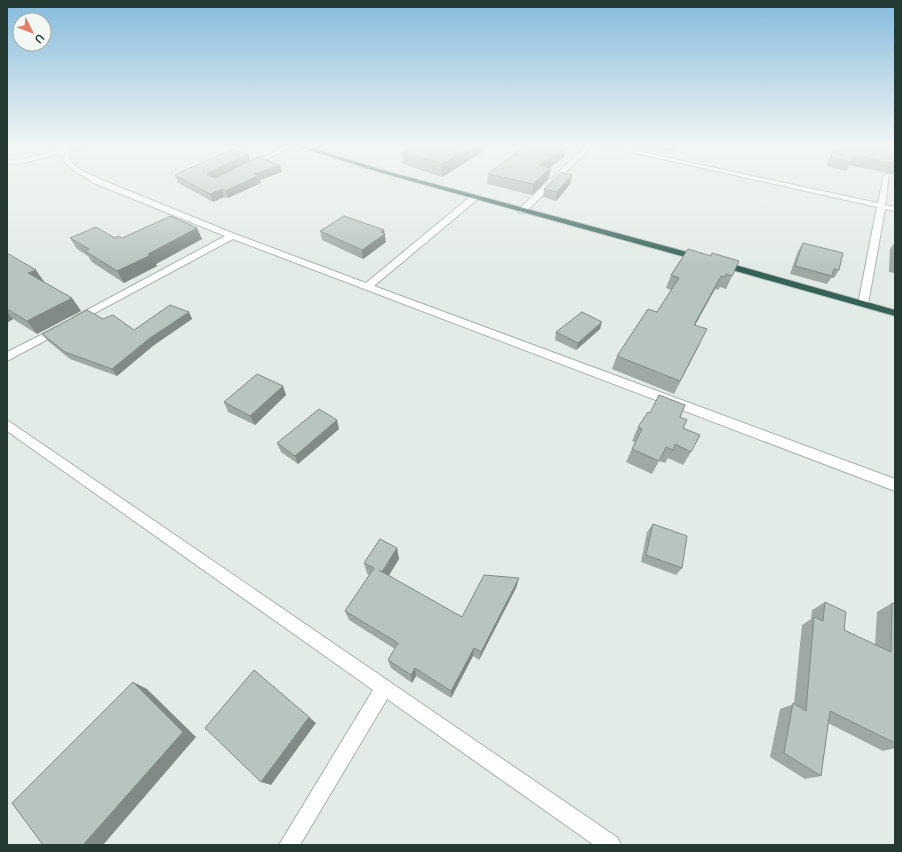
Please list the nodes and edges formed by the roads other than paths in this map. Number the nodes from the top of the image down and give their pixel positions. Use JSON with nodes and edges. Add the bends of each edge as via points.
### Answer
{"nodes":[{"id":1,"x":108,"y":186,"type":"edge"},
{"id":2,"x":436,"y":186,"type":"edge"},
{"id":3,"x":548,"y":186,"type":"edge"},
{"id":4,"x":789,"y":186,"type":"edge"},
{"id":5,"x":885,"y":186,"type":"edge"},
{"id":6,"x":475,"y":197,"type":"junction"},
{"id":7,"x":881,"y":206,"type":"junction"},
{"id":8,"x":895,"y":210,"type":"edge"},
{"id":9,"x":522,"y":211,"type":"junction"},
{"id":10,"x":232,"y":236,"type":"junction"},
{"id":11,"x":367,"y":287,"type":"junction"},
{"id":12,"x":863,"y":304,"type":"junction"},
{"id":13,"x":895,"y":313,"type":"edge"},
{"id":14,"x":7,"y":357,"type":"edge"},
{"id":15,"x":7,"y":425,"type":"edge"},
{"id":16,"x":895,"y":485,"type":"edge"},
{"id":17,"x":384,"y":688,"type":"junction"},
{"id":18,"x":289,"y":845,"type":"edge"},
{"id":19,"x":611,"y":845,"type":"edge"}],
"edges":[{"from":1,"to":10,"type":"street"},
{"from":2,"to":6,"type":"highway"},
{"from":3,"to":9,"type":"street"},
{"from":4,"to":7,"type":"street"},
{"from":5,"to":7,"type":"street"},
{"from":6,"to":9,"type":"highway"},
{"from":6,"to":11,"type":"street"},
{"from":7,"to":8,"type":"street"},
{"from":7,"to":12,"type":"street"},
{"from":9,"to":12,"type":"highway"},
{"from":10,"to":11,"type":"street"},
{"from":10,"to":14,"type":"street"},
{"from":11,"to":16,"type":"street"},
{"from":12,"to":13,"type":"highway"},
{"from":15,"to":17,"type":"street"},
{"from":17,"to":18,"type":"street"},
{"from":17,"to":19,"type":"street"}]}
